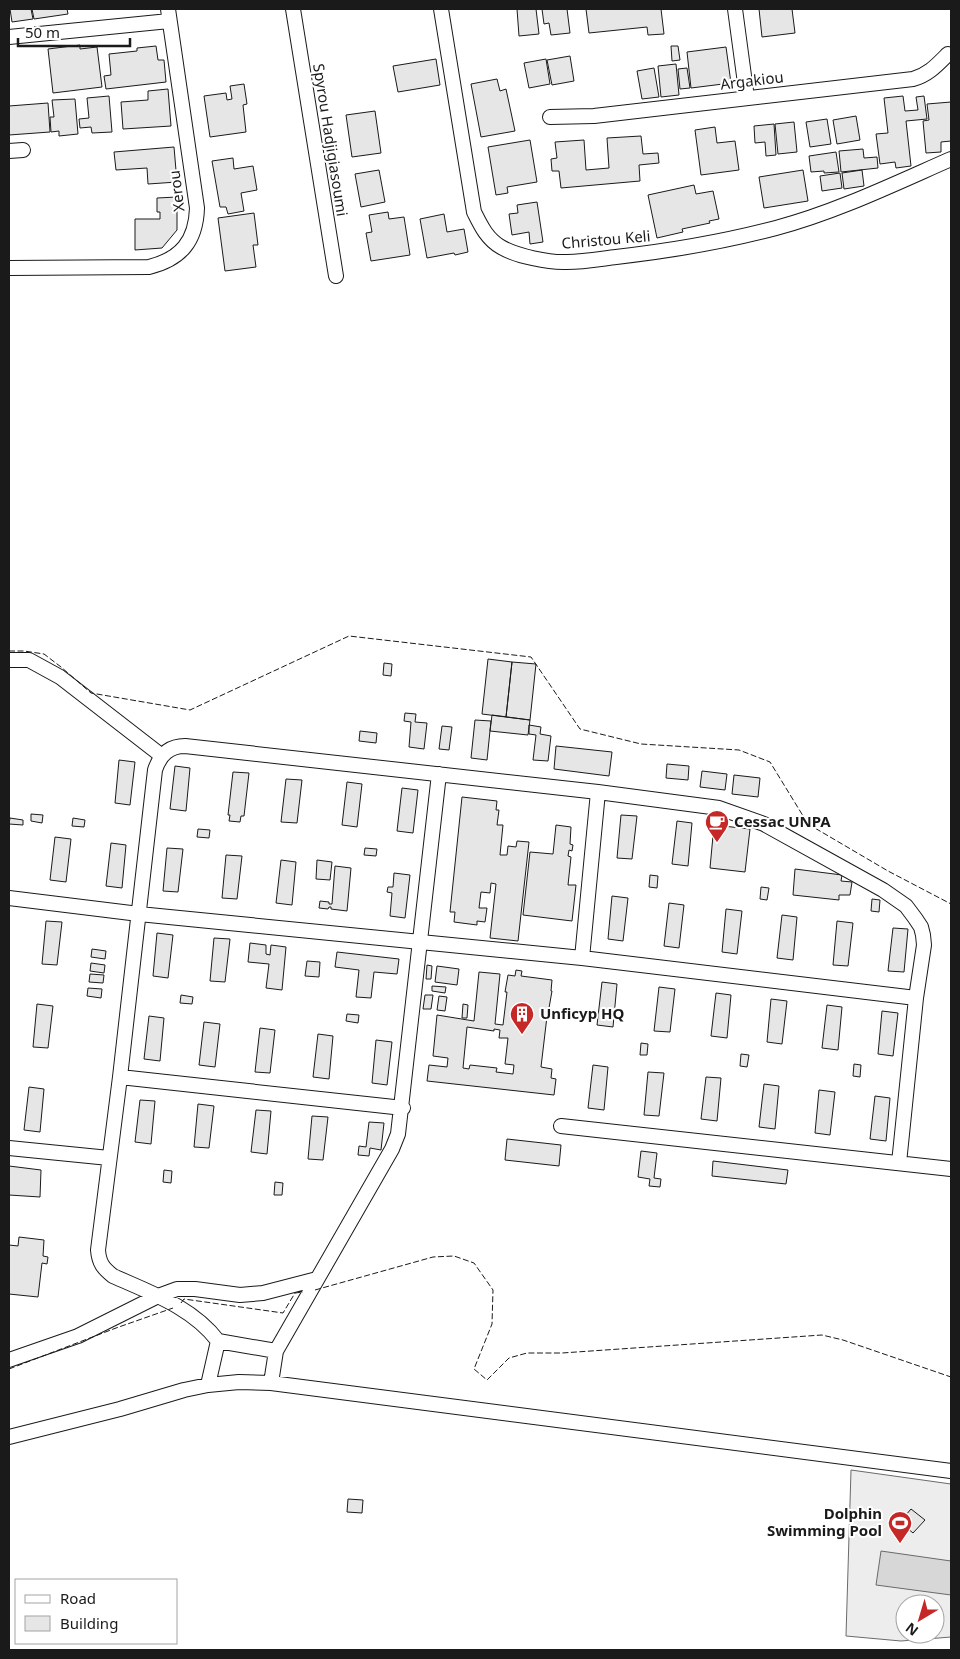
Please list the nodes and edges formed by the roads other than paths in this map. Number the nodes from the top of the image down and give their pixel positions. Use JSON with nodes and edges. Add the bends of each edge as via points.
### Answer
{"nodes":[{"id":1,"x":293,"y":9,"type":"edge"},
{"id":2,"x":441,"y":9,"type":"edge"},
{"id":3,"x":735,"y":9,"type":"edge"},
{"id":4,"x":168,"y":15,"type":"edge"},
{"id":5,"x":9,"y":37,"type":"edge"},
{"id":6,"x":948,"y":54,"type":"dead end"},
{"id":7,"x":747,"y":98,"type":"junction"},
{"id":8,"x":550,"y":117,"type":"dead end"},
{"id":9,"x":23,"y":150,"type":"dead end"},
{"id":10,"x":9,"y":152,"type":"edge"},
{"id":11,"x":951,"y":159,"type":"edge"},
{"id":12,"x":9,"y":268,"type":"edge"},
{"id":13,"x":336,"y":276,"type":"dead end"},
{"id":14,"x":9,"y":660,"type":"edge"},
{"id":15,"x":162,"y":756,"type":"junction"},
{"id":16,"x":440,"y":774,"type":"junction"},
{"id":17,"x":598,"y":792,"type":"junction"},
{"id":18,"x":9,"y":898,"type":"edge"},
{"id":19,"x":139,"y":914,"type":"junction"},
{"id":20,"x":420,"y":941,"type":"junction"},
{"id":21,"x":582,"y":958,"type":"junction"},
{"id":22,"x":916,"y":998,"type":"junction"},
{"id":23,"x":120,"y":1077,"type":"junction"},
{"id":24,"x":403,"y":1108,"type":"junction"},
{"id":25,"x":562,"y":1126,"type":"dead end"},
{"id":26,"x":9,"y":1148,"type":"edge"},
{"id":27,"x":109,"y":1158,"type":"junction"},
{"id":28,"x":899,"y":1164,"type":"junction"},
{"id":29,"x":951,"y":1169,"type":"edge"},
{"id":30,"x":317,"y":1278,"type":"junction"},
{"id":31,"x":158,"y":1296,"type":"junction"},
{"id":32,"x":215,"y":1338,"type":"junction"},
{"id":33,"x":276,"y":1351,"type":"junction"},
{"id":34,"x":9,"y":1360,"type":"edge"},
{"id":35,"x":271,"y":1383,"type":"junction"},
{"id":36,"x":208,"y":1385,"type":"junction"},
{"id":37,"x":9,"y":1438,"type":"edge"},
{"id":38,"x":951,"y":1471,"type":"edge"}],
"edges":[{"from":1,"to":13,"type":"street","name":"Spyrou Hadjigiasoumi"},
{"from":2,"to":11,"type":"street","name":"Christou Keli","via":[[474,212],[489,238],[513,253],[566,262],[708,243],[776,228],[834,209]]},
{"from":3,"to":7,"type":"street"},
{"from":4,"to":5,"type":"street"},
{"from":4,"to":12,"type":"street","name":"Xerou","via":[[197,208],[197,222],[186,247],[162,263],[149,267]]},
{"from":6,"to":7,"type":"street","name":"Argakiou","via":[[931,71],[913,79]]},
{"from":7,"to":8,"type":"street","name":"Argakiou","via":[[594,116]]},
{"from":9,"to":10,"type":"street"},
{"from":14,"to":15,"type":"street","via":[[29,660],[60,677]]},
{"from":15,"to":16,"type":"street","via":[[171,748],[185,746]]},
{"from":15,"to":19,"type":"street","via":[[155,770]]},
{"from":16,"to":17,"type":"street"},
{"from":16,"to":20,"type":"street"},
{"from":17,"to":21,"type":"street"},
{"from":17,"to":22,"type":"street","via":[[719,808],[741,815],[764,824],[883,890],[906,906],[921,927],[924,945]]},
{"from":18,"to":19,"type":"street"},
{"from":19,"to":20,"type":"street"},
{"from":19,"to":23,"type":"street"},
{"from":20,"to":21,"type":"street"},
{"from":20,"to":24,"type":"street"},
{"from":21,"to":22,"type":"street"},
{"from":22,"to":28,"type":"street"},
{"from":23,"to":24,"type":"street"},
{"from":23,"to":27,"type":"street"},
{"from":24,"to":30,"type":"street","via":[[392,1149]]},
{"from":25,"to":28,"type":"street"},
{"from":26,"to":27,"type":"street"},
{"from":27,"to":31,"type":"street","via":[[99,1261],[113,1276]]},
{"from":28,"to":29,"type":"street"},
{"from":30,"to":31,"type":"street","via":[[263,1293],[240,1295],[177,1289]]},
{"from":30,"to":33,"type":"street"},
{"from":31,"to":32,"type":"street","via":[[200,1321]]},
{"from":31,"to":34,"type":"street","via":[[78,1336]]},
{"from":32,"to":33,"type":"street"},
{"from":32,"to":36,"type":"street"},
{"from":33,"to":35,"type":"street"},
{"from":35,"to":36,"type":"street"},
{"from":35,"to":38,"type":"street"},
{"from":36,"to":37,"type":"street"}]}
